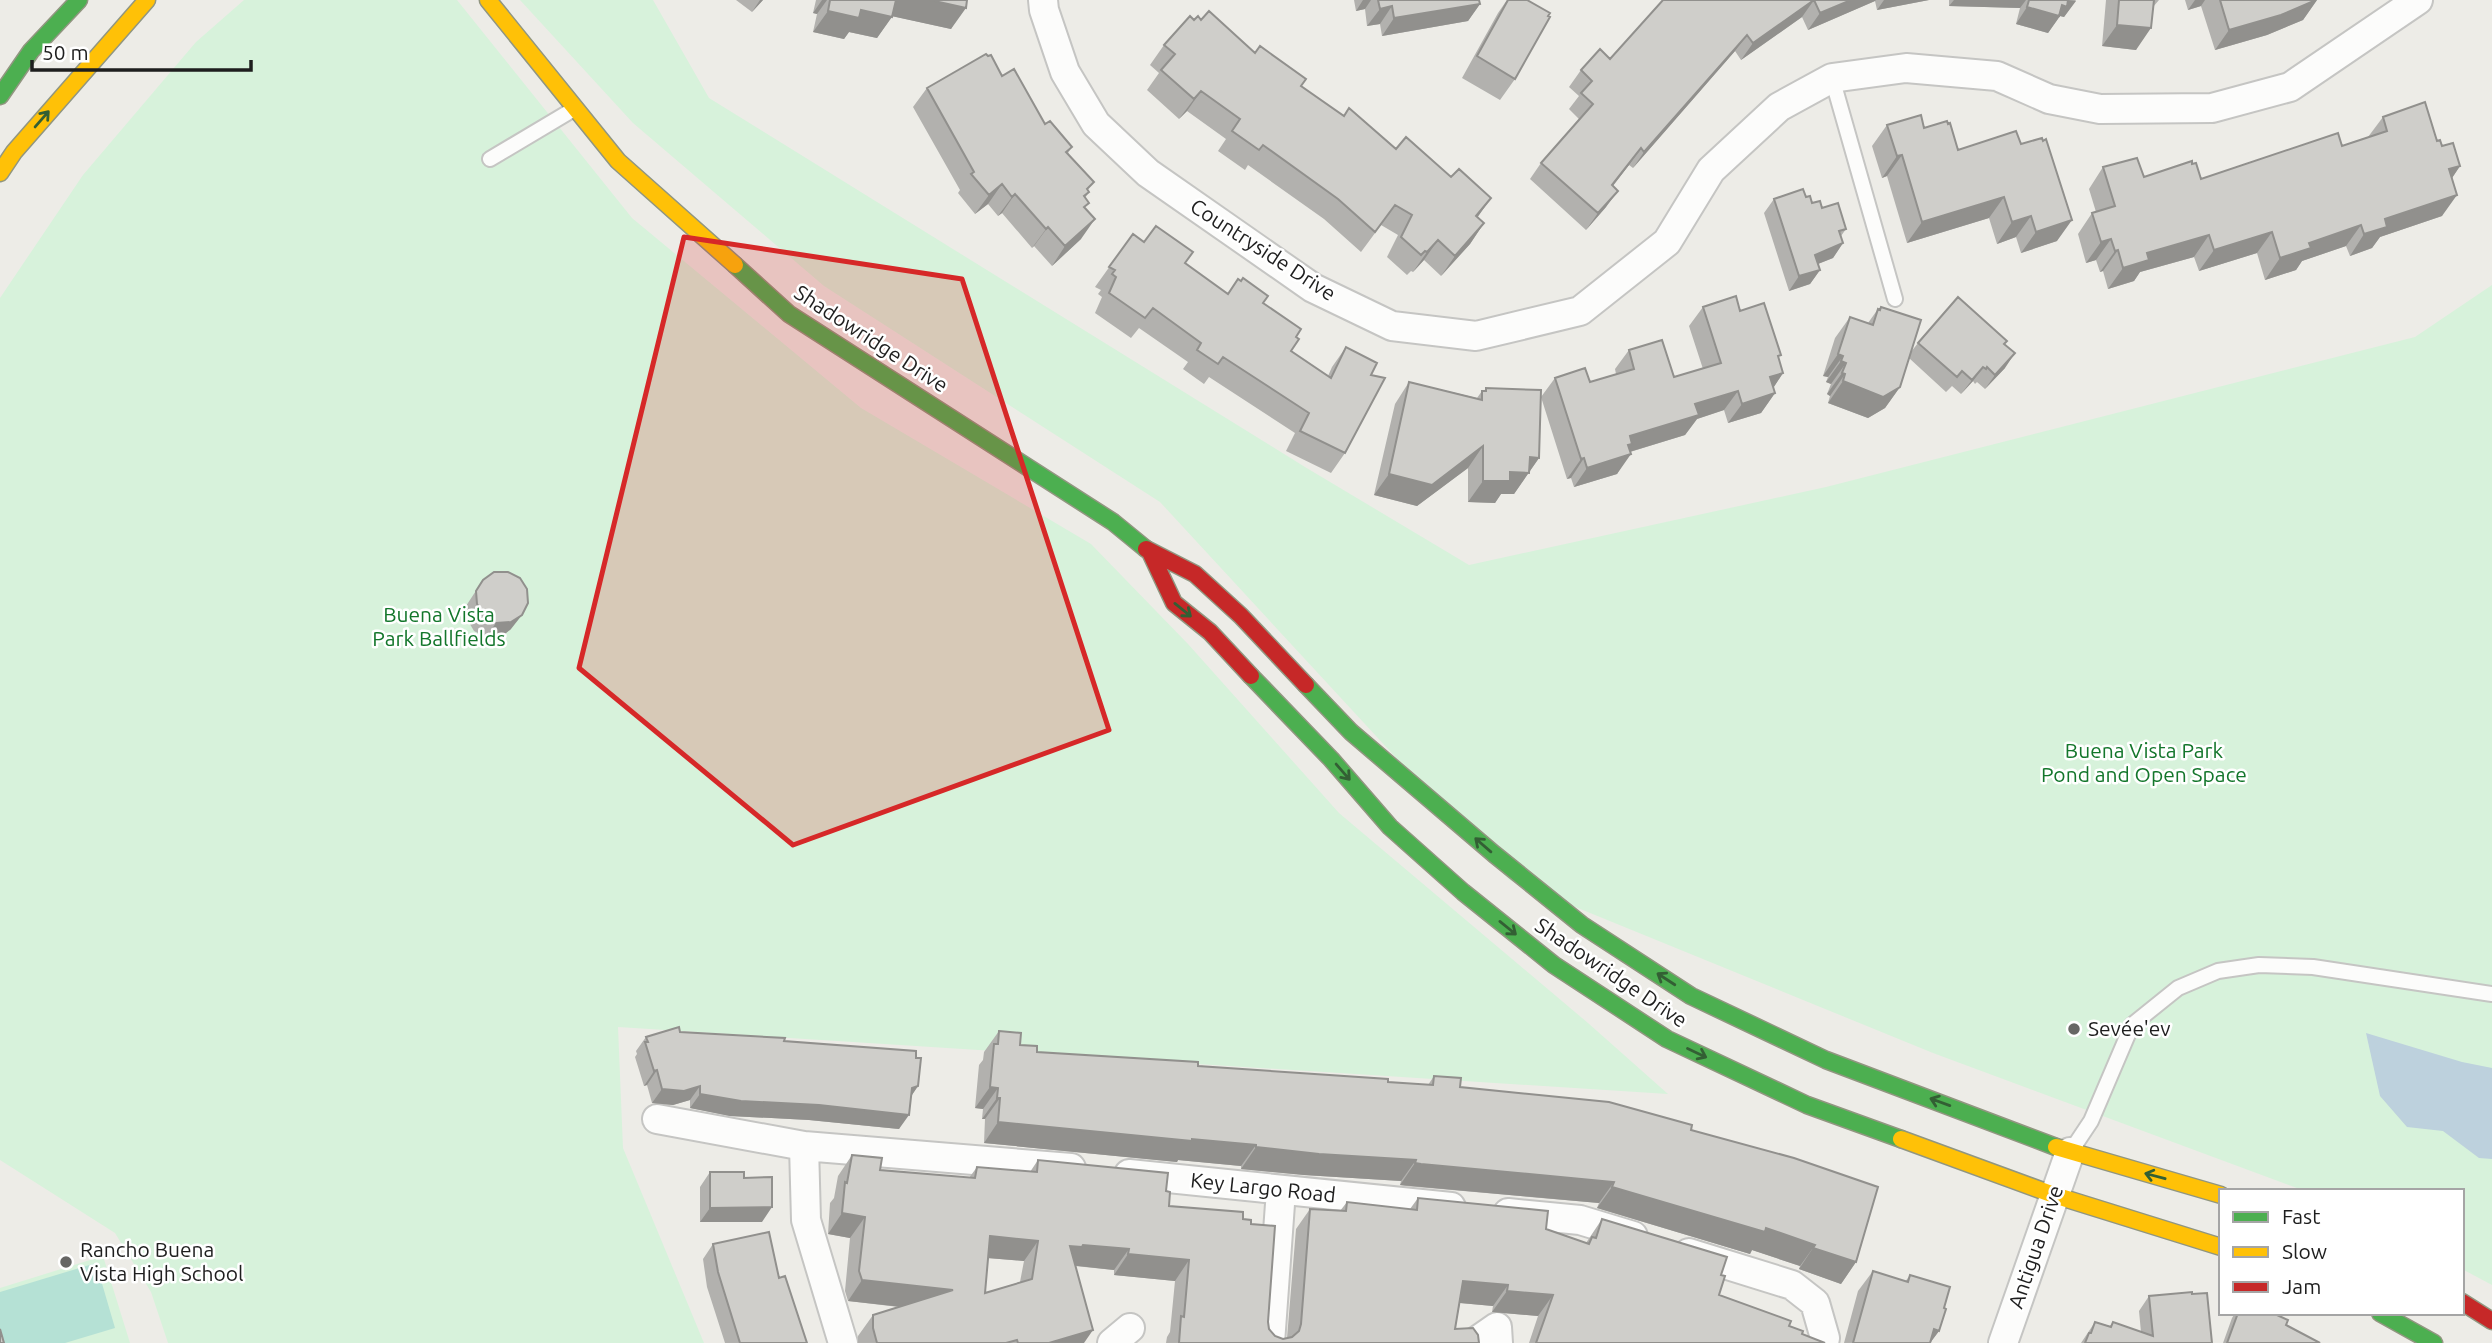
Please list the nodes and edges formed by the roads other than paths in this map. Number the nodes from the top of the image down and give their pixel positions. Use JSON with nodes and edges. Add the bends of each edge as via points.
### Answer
{"nodes":[{"id":1,"x":79,"y":0,"type":"edge"},
{"id":2,"x":147,"y":0,"type":"edge"},
{"id":3,"x":488,"y":0,"type":"edge"},
{"id":4,"x":1043,"y":0,"type":"edge"},
{"id":5,"x":2418,"y":0,"type":"edge"},
{"id":6,"x":1832,"y":78,"type":"junction"},
{"id":7,"x":0,"y":96,"type":"edge"},
{"id":8,"x":575,"y":108,"type":"junction"},
{"id":9,"x":490,"y":159,"type":"dead end"},
{"id":10,"x":0,"y":173,"type":"edge"},
{"id":11,"x":1895,"y":299,"type":"dead end"},
{"id":12,"x":1150,"y":552,"type":"junction"},
{"id":13,"x":2492,"y":994,"type":"edge"},
{"id":14,"x":657,"y":1119,"type":"dead end"},
{"id":15,"x":804,"y":1146,"type":"junction"},
{"id":16,"x":2070,"y":1152,"type":"junction"},
{"id":17,"x":1282,"y":1190,"type":"junction"},
{"id":18,"x":2219,"y":1194,"type":"edge"},
{"id":19,"x":2054,"y":1195,"type":"junction"},
{"id":20,"x":2219,"y":1246,"type":"edge"},
{"id":21,"x":2464,"y":1303,"type":"edge"},
{"id":22,"x":2384,"y":1315,"type":"edge"},
{"id":23,"x":2492,"y":1321,"type":"edge"},
{"id":24,"x":843,"y":1343,"type":"edge"},
{"id":25,"x":1270,"y":1343,"type":"edge"},
{"id":26,"x":1474,"y":1343,"type":"edge"},
{"id":27,"x":1499,"y":1343,"type":"edge"},
{"id":28,"x":1824,"y":1343,"type":"edge"},
{"id":29,"x":2003,"y":1343,"type":"edge"},
{"id":30,"x":2434,"y":1343,"type":"edge"}],
"edges":[{"from":1,"to":7,"type":"street","via":[[31,51]]},
{"from":10,"to":2,"type":"street","one_way":true},
{"from":3,"to":8,"type":"street","name":"Shadowridge Drive"},
{"from":4,"to":6,"type":"street","name":"Countryside Drive","via":[[1065,72],[1096,124],[1148,173],[1313,288],[1392,326],[1476,336],[1580,310],[1667,242],[1711,170],[1769,116]]},
{"from":5,"to":6,"type":"street","name":"Countryside Drive","via":[[2290,87],[2212,108],[2100,109],[2049,99],[1997,76],[1906,68]]},
{"from":6,"to":11,"type":"lane"},
{"from":8,"to":9,"type":"lane"},
{"from":8,"to":12,"type":"street","name":"Shadowridge Drive","via":[[618,161],[789,314],[1113,522]]},
{"from":16,"to":12,"type":"street","name":"Shadowridge Drive","one_way":true,"via":[[1826,1060],[1691,996],[1582,925],[1351,732],[1195,574]]},
{"from":12,"to":19,"type":"street","name":"Shadowridge Drive","one_way":true,"via":[[1174,603],[1210,632],[1390,827],[1553,965],[1667,1039],[1807,1105]]},
{"from":13,"to":16,"type":"lane","via":[[2313,967],[2259,965],[2218,971],[2178,988],[2132,1025],[2091,1121]]},
{"from":14,"to":15,"type":"street","name":"Key Largo Road"},
{"from":15,"to":17,"type":"street","name":"Key Largo Road"},
{"from":15,"to":24,"type":"street","via":[[806,1220]]},
{"from":18,"to":16,"type":"street","name":"Shadowridge Drive","one_way":true},
{"from":16,"to":19,"type":"street","name":"Antigua Drive"},
{"from":17,"to":25,"type":"street"},
{"from":17,"to":28,"type":"street","name":"Key Largo Road","via":[[1580,1220],[1792,1285],[1815,1303]]},
{"from":19,"to":20,"type":"street","name":"Shadowridge Drive"},
{"from":19,"to":29,"type":"street","name":"Antigua Drive"},
{"from":21,"to":23,"type":"street"},
{"from":22,"to":30,"type":"street"},
{"from":26,"to":27,"type":"street","via":[[1497,1327]]}]}
